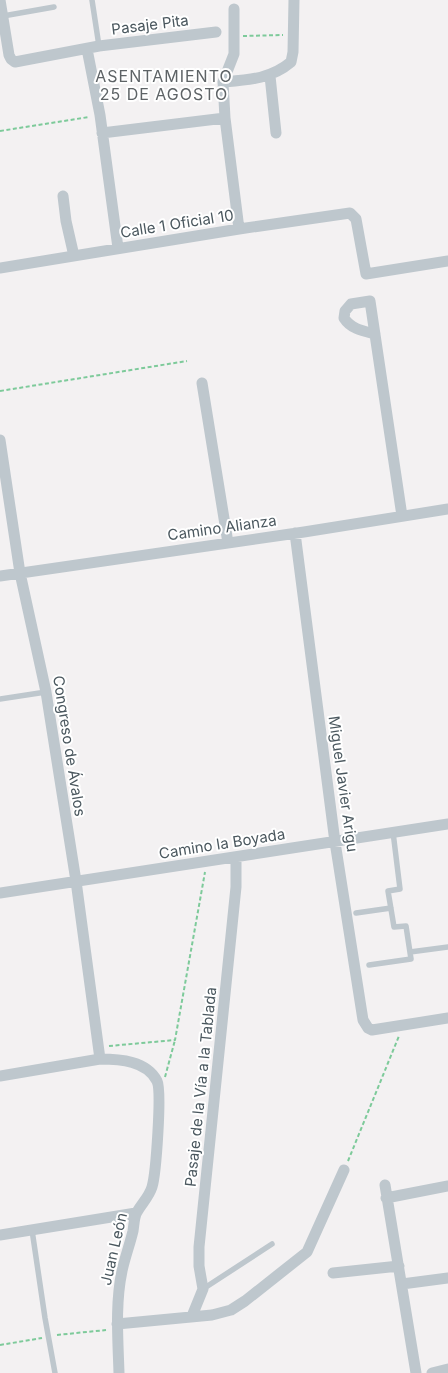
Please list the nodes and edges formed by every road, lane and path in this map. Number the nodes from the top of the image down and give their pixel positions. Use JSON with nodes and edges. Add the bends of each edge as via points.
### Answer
{"nodes":[{"id":1,"x":0,"y":0,"type":"edge"},
{"id":2,"x":92,"y":0,"type":"edge"},
{"id":3,"x":294,"y":0,"type":"edge"},
{"id":4,"x":54,"y":7,"type":"dead end"},
{"id":5,"x":234,"y":9,"type":"dead end"},
{"id":6,"x":4,"y":16,"type":"junction"},
{"id":7,"x":216,"y":32,"type":"dead end"},
{"id":8,"x":235,"y":33,"type":"junction"},
{"id":9,"x":294,"y":35,"type":"junction"},
{"id":10,"x":99,"y":46,"type":"junction"},
{"id":11,"x":87,"y":49,"type":"junction"},
{"id":12,"x":270,"y":76,"type":"junction"},
{"id":13,"x":223,"y":82,"type":"junction"},
{"id":14,"x":100,"y":115,"type":"junction"},
{"id":15,"x":225,"y":118,"type":"junction"},
{"id":16,"x":0,"y":131,"type":"edge"},
{"id":17,"x":102,"y":133,"type":"junction"},
{"id":18,"x":276,"y":133,"type":"dead end"},
{"id":19,"x":63,"y":196,"type":"dead end"},
{"id":20,"x":239,"y":228,"type":"junction"},
{"id":21,"x":118,"y":248,"type":"junction"},
{"id":22,"x":74,"y":256,"type":"junction"},
{"id":23,"x":448,"y":261,"type":"edge"},
{"id":24,"x":0,"y":268,"type":"edge"},
{"id":25,"x":375,"y":334,"type":"junction"},
{"id":26,"x":187,"y":361,"type":"dead end"},
{"id":27,"x":202,"y":383,"type":"dead end"},
{"id":28,"x":0,"y":391,"type":"edge"},
{"id":29,"x":0,"y":440,"type":"edge"},
{"id":30,"x":448,"y":509,"type":"edge"},
{"id":31,"x":402,"y":516,"type":"junction"},
{"id":32,"x":295,"y":533,"type":"junction"},
{"id":33,"x":228,"y":543,"type":"junction"},
{"id":34,"x":20,"y":572,"type":"junction"},
{"id":35,"x":0,"y":576,"type":"edge"},
{"id":36,"x":46,"y":692,"type":"junction"},
{"id":37,"x":0,"y":699,"type":"edge"},
{"id":38,"x":448,"y":824,"type":"edge"},
{"id":39,"x":392,"y":832,"type":"junction"},
{"id":40,"x":335,"y":842,"type":"junction"},
{"id":41,"x":236,"y":858,"type":"junction"},
{"id":42,"x":206,"y":862,"type":"junction"},
{"id":43,"x":76,"y":881,"type":"junction"},
{"id":44,"x":0,"y":893,"type":"edge"},
{"id":45,"x":391,"y":908,"type":"junction"},
{"id":46,"x":356,"y":913,"type":"dead end"},
{"id":47,"x":448,"y":947,"type":"edge"},
{"id":48,"x":410,"y":952,"type":"junction"},
{"id":49,"x":369,"y":965,"type":"dead end"},
{"id":50,"x":448,"y":1018,"type":"edge"},
{"id":51,"x":403,"y":1025,"type":"junction"},
{"id":52,"x":175,"y":1040,"type":"junction"},
{"id":53,"x":100,"y":1053,"type":"junction"},
{"id":54,"x":0,"y":1076,"type":"edge"},
{"id":55,"x":159,"y":1085,"type":"junction"},
{"id":56,"x":344,"y":1170,"type":"joint"},
{"id":57,"x":385,"y":1185,"type":"dead end"},
{"id":58,"x":448,"y":1186,"type":"edge"},
{"id":59,"x":386,"y":1198,"type":"junction"},
{"id":60,"x":136,"y":1213,"type":"junction"},
{"id":61,"x":32,"y":1230,"type":"junction"},
{"id":62,"x":0,"y":1235,"type":"edge"},
{"id":63,"x":272,"y":1244,"type":"dead end"},
{"id":64,"x":399,"y":1266,"type":"junction"},
{"id":65,"x":333,"y":1273,"type":"dead end"},
{"id":66,"x":448,"y":1278,"type":"edge"},
{"id":67,"x":402,"y":1284,"type":"junction"},
{"id":68,"x":203,"y":1289,"type":"junction"},
{"id":69,"x":192,"y":1316,"type":"junction"},
{"id":70,"x":117,"y":1327,"type":"junction"},
{"id":71,"x":48,"y":1337,"type":"junction"},
{"id":72,"x":0,"y":1345,"type":"edge"},
{"id":73,"x":55,"y":1373,"type":"edge"},
{"id":74,"x":119,"y":1373,"type":"edge"},
{"id":75,"x":416,"y":1373,"type":"edge"}],
"edges":[{"from":1,"to":6,"type":"street"},
{"from":2,"to":10,"type":"lane"},
{"from":3,"to":9,"type":"street"},
{"from":4,"to":6,"type":"lane"},
{"from":5,"to":8,"type":"street"},
{"from":6,"to":11,"type":"street","name":"Pasaje Pita","via":[[11,59],[15,62]]},
{"from":7,"to":10,"type":"street","name":"Pasaje Pita"},
{"from":8,"to":9,"type":"path","via":[[247,36]]},
{"from":8,"to":13,"type":"street","via":[[234,54]]},
{"from":9,"to":12,"type":"street","via":[[292,60]]},
{"from":10,"to":11,"type":"street","name":"Pasaje Pita"},
{"from":11,"to":14,"type":"street"},
{"from":12,"to":13,"type":"street"},
{"from":12,"to":18,"type":"street"},
{"from":13,"to":15,"type":"street"},
{"from":14,"to":16,"type":"path"},
{"from":14,"to":17,"type":"street"},
{"from":15,"to":17,"type":"street"},
{"from":15,"to":20,"type":"street"},
{"from":17,"to":21,"type":"street"},
{"from":19,"to":22,"type":"street"},
{"from":20,"to":21,"type":"street","name":"Calle 1 Oficial 10"},
{"from":20,"to":23,"type":"street","name":"Calle 1 Oficial 10","via":[[350,213],[356,219],[366,274]]},
{"from":21,"to":22,"type":"street","name":"Calle 1 Oficial 10"},
{"from":22,"to":24,"type":"street","name":"Calle 1 Oficial 10"},
{"from":25,"to":25,"type":"street","via":[[348,325],[344,318],[351,304],[370,301]]},
{"from":25,"to":31,"type":"street"},
{"from":26,"to":28,"type":"path"},
{"from":27,"to":33,"type":"street"},
{"from":29,"to":34,"type":"street","name":"Congreso de Ávalos"},
{"from":30,"to":31,"type":"street","name":"Camino Alianza"},
{"from":31,"to":32,"type":"street","name":"Camino Alianza"},
{"from":32,"to":33,"type":"street","name":"Camino Alianza"},
{"from":32,"to":40,"type":"street","name":"Miguel Javier Arigu"},
{"from":33,"to":34,"type":"street","name":"Camino Alianza"},
{"from":34,"to":35,"type":"street","name":"Camino Alianza"},
{"from":34,"to":36,"type":"street","name":"Congreso de Ávalos"},
{"from":36,"to":37,"type":"lane"},
{"from":36,"to":43,"type":"street","name":"Congreso de Ávalos"},
{"from":38,"to":39,"type":"street","name":"Camino la Boyada"},
{"from":39,"to":40,"type":"street","name":"Camino la Boyada"},
{"from":39,"to":45,"type":"lane","via":[[400,889],[388,891]]},
{"from":40,"to":41,"type":"street","name":"Camino la Boyada"},
{"from":40,"to":51,"type":"street","name":"Miguel Javier Arigu","via":[[363,1020],[368,1028],[377,1030]]},
{"from":41,"to":42,"type":"street","name":"Camino la Boyada"},
{"from":41,"to":68,"type":"street","name":"Pasaje de la Vía a la Tablada","via":[[236,887],[199,1247]]},
{"from":42,"to":43,"type":"street","name":"Camino la Boyada"},
{"from":42,"to":52,"type":"path"},
{"from":43,"to":44,"type":"street","name":"Camino la Boyada"},
{"from":43,"to":53,"type":"street","name":"Congreso de Ávalos"},
{"from":45,"to":46,"type":"lane"},
{"from":45,"to":48,"type":"lane","via":[[394,927],[406,926]]},
{"from":47,"to":48,"type":"lane"},
{"from":48,"to":49,"type":"lane","via":[[411,959]]},
{"from":50,"to":51,"type":"street"},
{"from":51,"to":56,"type":"path"},
{"from":52,"to":53,"type":"path"},
{"from":52,"to":55,"type":"path","via":[[164,1082]]},
{"from":53,"to":54,"type":"street"},
{"from":53,"to":55,"type":"street","via":[[139,1065]]},
{"from":55,"to":60,"type":"street","name":"Juan León","via":[[153,1185]]},
{"from":56,"to":69,"type":"street","via":[[307,1252],[231,1310]]},
{"from":57,"to":59,"type":"street"},
{"from":58,"to":59,"type":"street"},
{"from":59,"to":64,"type":"street"},
{"from":60,"to":61,"type":"street"},
{"from":60,"to":70,"type":"street","name":"Juan León","via":[[121,1273]]},
{"from":61,"to":62,"type":"street"},
{"from":61,"to":71,"type":"lane"},
{"from":63,"to":68,"type":"lane"},
{"from":64,"to":65,"type":"street"},
{"from":64,"to":67,"type":"street"},
{"from":66,"to":67,"type":"street"},
{"from":67,"to":75,"type":"street"},
{"from":68,"to":69,"type":"street"},
{"from":69,"to":70,"type":"street"},
{"from":70,"to":71,"type":"path"},
{"from":70,"to":74,"type":"street","name":"Juan León"},
{"from":71,"to":72,"type":"path"},
{"from":71,"to":73,"type":"lane"}]}
